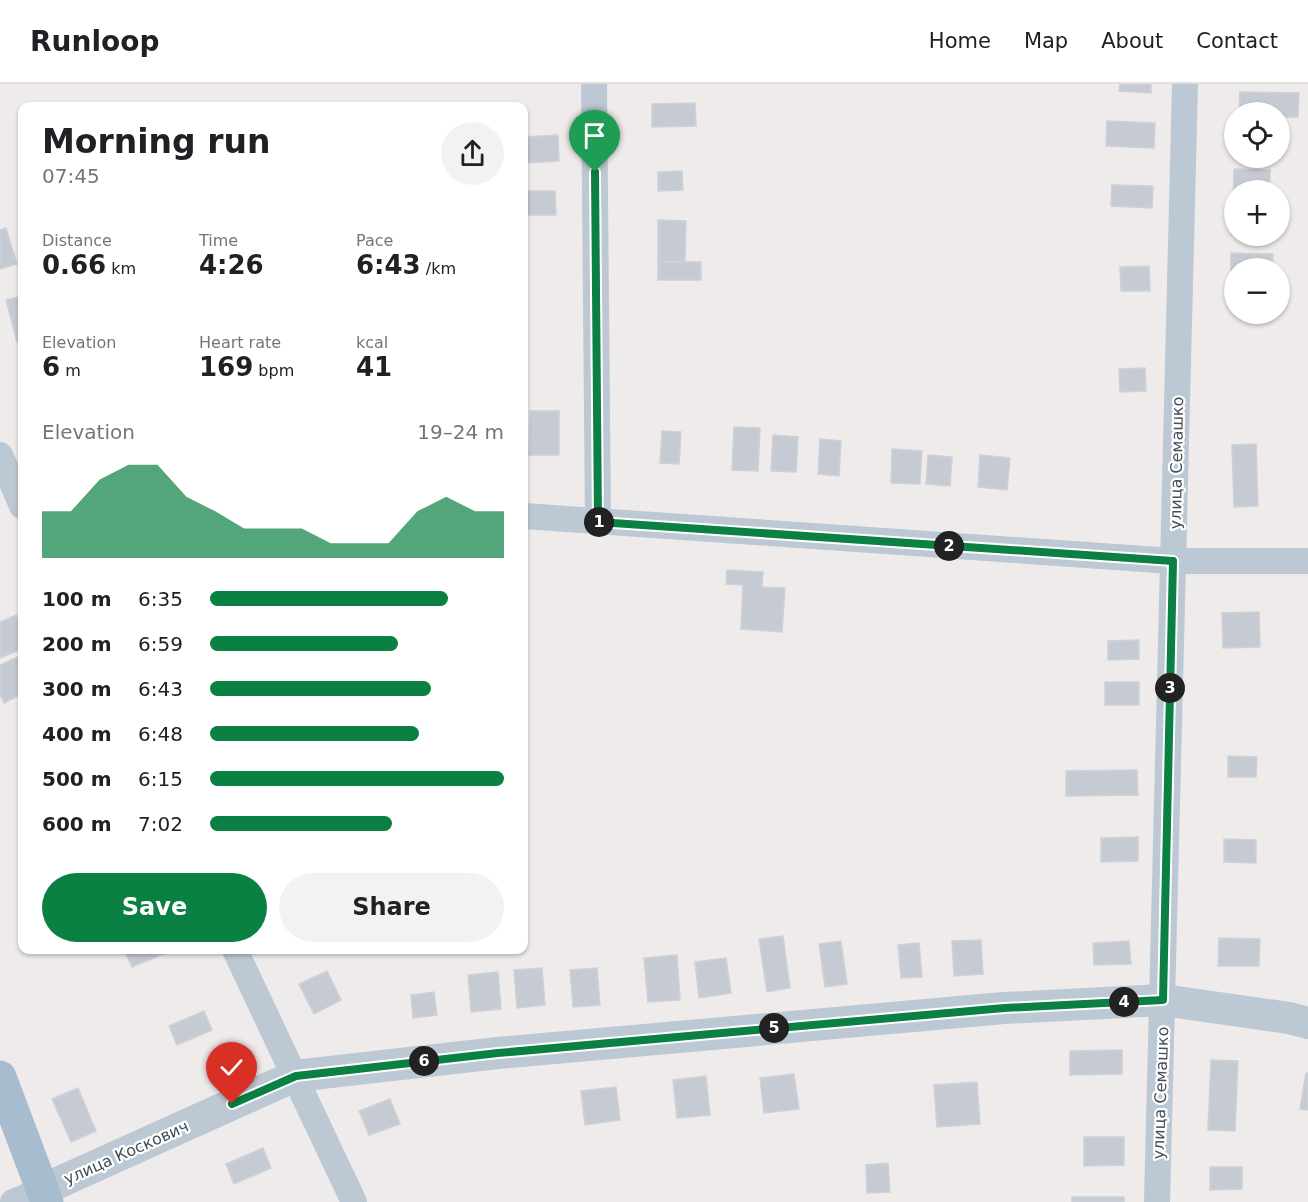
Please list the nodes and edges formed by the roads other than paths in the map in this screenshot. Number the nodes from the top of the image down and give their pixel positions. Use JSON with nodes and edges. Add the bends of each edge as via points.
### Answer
{"nodes":[{"id":1,"x":594,"y":84,"type":"edge"},
{"id":2,"x":1185,"y":84,"type":"edge"},
{"id":3,"x":7,"y":468,"type":"edge"},
{"id":4,"x":18,"y":496,"type":"edge"},
{"id":5,"x":528,"y":516,"type":"edge"},
{"id":6,"x":598,"y":522,"type":"junction"},
{"id":7,"x":1173,"y":561,"type":"junction"},
{"id":8,"x":1308,"y":561,"type":"edge"},
{"id":9,"x":237,"y":954,"type":"edge"},
{"id":10,"x":1163,"y":1000,"type":"junction"},
{"id":11,"x":1308,"y":1023,"type":"edge"},
{"id":12,"x":296,"y":1076,"type":"junction"},
{"id":13,"x":0,"y":1077,"type":"edge"},
{"id":14,"x":45,"y":1196,"type":"edge"},
{"id":15,"x":13,"y":1202,"type":"edge"},
{"id":16,"x":354,"y":1202,"type":"edge"},
{"id":17,"x":1157,"y":1202,"type":"edge"}],
"edges":[{"from":1,"to":6,"type":"street"},
{"from":2,"to":7,"type":"street","name":"улица Семашко"},
{"from":3,"to":4,"type":"street"},
{"from":5,"to":6,"type":"street"},
{"from":6,"to":7,"type":"street"},
{"from":7,"to":8,"type":"street"},
{"from":7,"to":10,"type":"street","name":"улица Семашко"},
{"from":9,"to":12,"type":"street"},
{"from":10,"to":11,"type":"street","name":"улица Коскович"},
{"from":10,"to":12,"type":"street","name":"улица Коскович","via":[[1004,1008],[498,1053]]},
{"from":10,"to":17,"type":"street","name":"улица Семашко"},
{"from":12,"to":14,"type":"street","name":"улица Коскович"},
{"from":12,"to":16,"type":"street"},
{"from":13,"to":14,"type":"main road"},
{"from":14,"to":15,"type":"street","name":"улица Коскович"}]}
